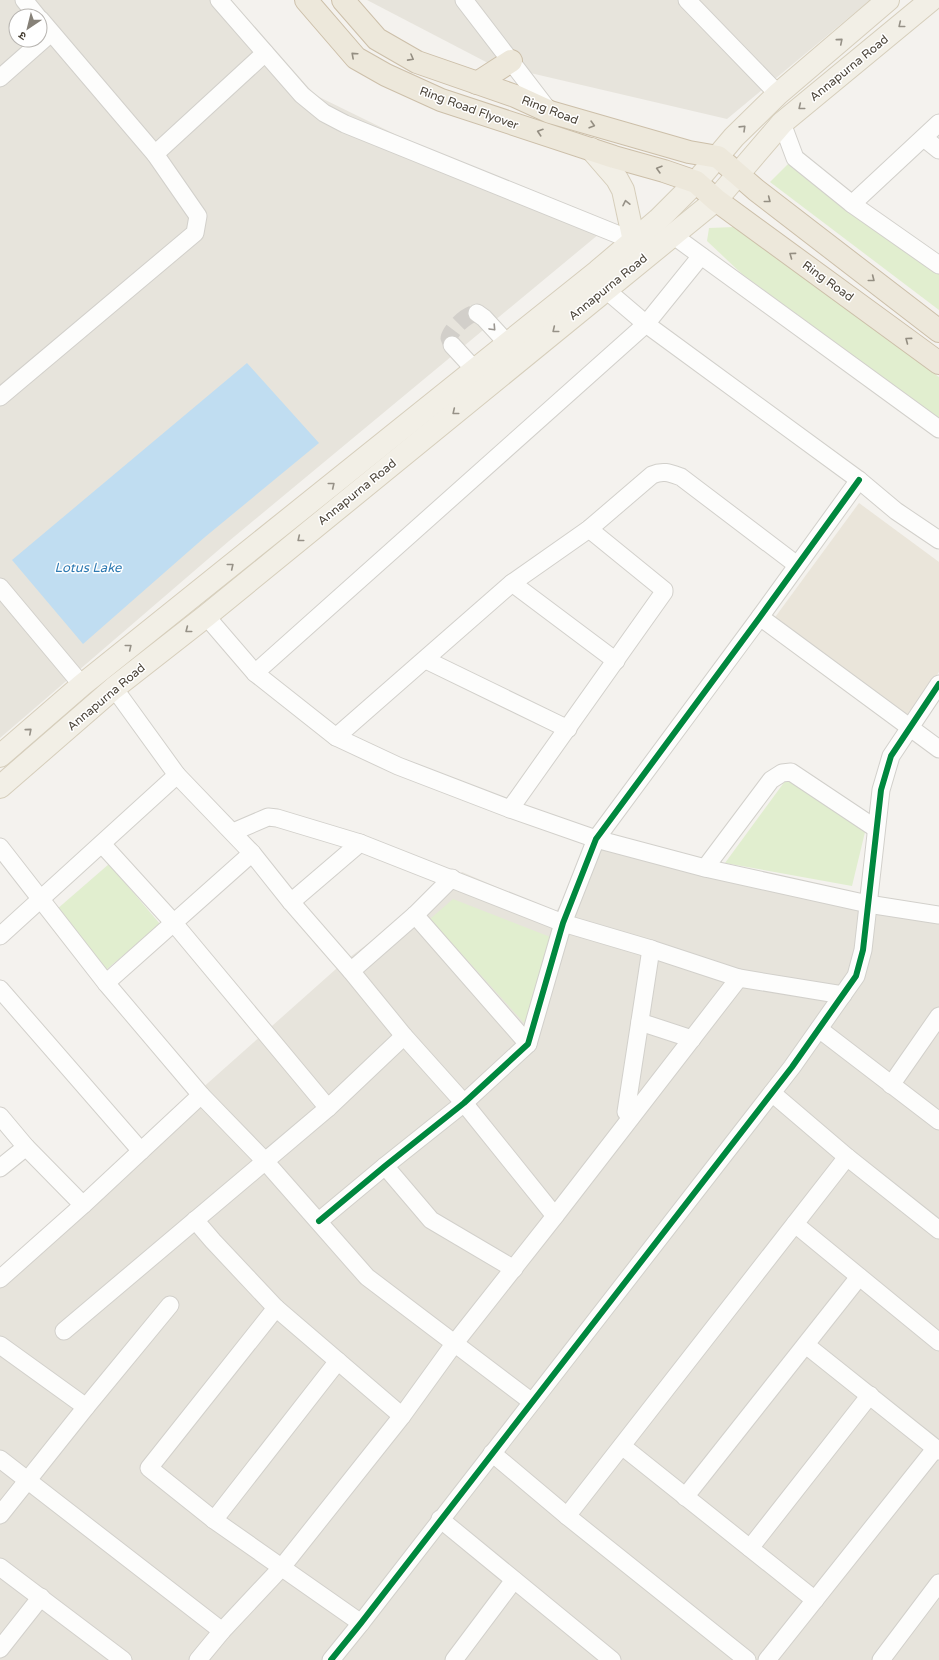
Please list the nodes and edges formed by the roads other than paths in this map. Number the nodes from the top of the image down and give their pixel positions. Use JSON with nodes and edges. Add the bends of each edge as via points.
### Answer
{"nodes":[{"id":1,"x":24,"y":0,"type":"edge"},
{"id":2,"x":219,"y":0,"type":"edge"},
{"id":3,"x":306,"y":0,"type":"edge"},
{"id":4,"x":343,"y":0,"type":"edge"},
{"id":5,"x":464,"y":0,"type":"edge"},
{"id":6,"x":687,"y":0,"type":"edge"},
{"id":7,"x":888,"y":0,"type":"edge"},
{"id":8,"x":931,"y":0,"type":"edge"},
{"id":9,"x":30,"y":8,"type":"edge"},
{"id":10,"x":48,"y":29,"type":"edge"},
{"id":11,"x":51,"y":33,"type":"junction"},
{"id":12,"x":265,"y":53,"type":"junction"},
{"id":13,"x":511,"y":61,"type":"junction"},
{"id":14,"x":0,"y":78,"type":"edge"},
{"id":15,"x":477,"y":83,"type":"junction"},
{"id":16,"x":778,"y":94,"type":"junction"},
{"id":17,"x":550,"y":112,"type":"junction"},
{"id":18,"x":782,"y":123,"type":"junction"},
{"id":19,"x":939,"y":123,"type":"edge"},
{"id":20,"x":924,"y":138,"type":"junction"},
{"id":21,"x":591,"y":149,"type":"junction"},
{"id":22,"x":939,"y":150,"type":"edge"},
{"id":23,"x":155,"y":154,"type":"junction"},
{"id":24,"x":718,"y":157,"type":"junction"},
{"id":25,"x":738,"y":176,"type":"junction"},
{"id":26,"x":696,"y":182,"type":"junction"},
{"id":27,"x":716,"y":200,"type":"junction"},
{"id":28,"x":852,"y":204,"type":"junction"},
{"id":29,"x":674,"y":236,"type":"junction"},
{"id":30,"x":634,"y":241,"type":"junction"},
{"id":31,"x":701,"y":256,"type":"junction"},
{"id":32,"x":939,"y":265,"type":"edge"},
{"id":33,"x":605,"y":290,"type":"junction"},
{"id":34,"x":477,"y":313,"type":"dead end"},
{"id":35,"x":646,"y":324,"type":"junction"},
{"id":36,"x":939,"y":331,"type":"edge"},
{"id":37,"x":508,"y":344,"type":"junction"},
{"id":38,"x":452,"y":345,"type":"dead end"},
{"id":39,"x":939,"y":364,"type":"edge"},
{"id":40,"x":475,"y":370,"type":"junction"},
{"id":41,"x":0,"y":397,"type":"edge"},
{"id":42,"x":939,"y":430,"type":"edge"},
{"id":43,"x":859,"y":480,"type":"junction"},
{"id":44,"x":589,"y":529,"type":"junction"},
{"id":45,"x":939,"y":540,"type":"edge"},
{"id":46,"x":797,"y":565,"type":"junction"},
{"id":47,"x":512,"y":583,"type":"junction"},
{"id":48,"x":0,"y":587,"type":"edge"},
{"id":49,"x":206,"y":616,"type":"junction"},
{"id":50,"x":760,"y":617,"type":"junction"},
{"id":51,"x":426,"y":660,"type":"junction"},
{"id":52,"x":616,"y":661,"type":"junction"},
{"id":53,"x":255,"y":673,"type":"junction"},
{"id":54,"x":939,"y":684,"type":"edge"},
{"id":55,"x":82,"y":685,"type":"junction"},
{"id":56,"x":114,"y":688,"type":"junction"},
{"id":57,"x":910,"y":726,"type":"junction"},
{"id":58,"x":568,"y":729,"type":"junction"},
{"id":59,"x":336,"y":737,"type":"junction"},
{"id":60,"x":939,"y":749,"type":"edge"},
{"id":61,"x":0,"y":756,"type":"edge"},
{"id":62,"x":177,"y":775,"type":"junction"},
{"id":63,"x":0,"y":787,"type":"edge"},
{"id":64,"x":510,"y":809,"type":"junction"},
{"id":65,"x":875,"y":828,"type":"junction"},
{"id":66,"x":233,"y":832,"type":"junction"},
{"id":67,"x":596,"y":839,"type":"junction"},
{"id":68,"x":360,"y":843,"type":"junction"},
{"id":69,"x":102,"y":844,"type":"junction"},
{"id":70,"x":0,"y":847,"type":"edge"},
{"id":71,"x":252,"y":853,"type":"junction"},
{"id":72,"x":705,"y":868,"type":"junction"},
{"id":73,"x":452,"y":878,"type":"junction"},
{"id":74,"x":40,"y":899,"type":"junction"},
{"id":75,"x":291,"y":902,"type":"junction"},
{"id":76,"x":868,"y":904,"type":"junction"},
{"id":77,"x":415,"y":915,"type":"junction"},
{"id":78,"x":939,"y":915,"type":"edge"},
{"id":79,"x":173,"y":922,"type":"junction"},
{"id":80,"x":563,"y":923,"type":"junction"},
{"id":81,"x":0,"y":936,"type":"edge"},
{"id":82,"x":651,"y":949,"type":"junction"},
{"id":83,"x":351,"y":971,"type":"junction"},
{"id":84,"x":739,"y":978,"type":"junction"},
{"id":85,"x":106,"y":984,"type":"junction"},
{"id":86,"x":0,"y":989,"type":"edge"},
{"id":87,"x":843,"y":995,"type":"junction"},
{"id":88,"x":939,"y":1016,"type":"edge"},
{"id":89,"x":640,"y":1022,"type":"junction"},
{"id":90,"x":819,"y":1029,"type":"junction"},
{"id":91,"x":404,"y":1036,"type":"junction"},
{"id":92,"x":692,"y":1039,"type":"junction"},
{"id":93,"x":528,"y":1044,"type":"junction"},
{"id":94,"x":891,"y":1085,"type":"junction"},
{"id":95,"x":772,"y":1093,"type":"junction"},
{"id":96,"x":201,"y":1095,"type":"junction"},
{"id":97,"x":464,"y":1103,"type":"junction"},
{"id":98,"x":328,"y":1108,"type":"junction"},
{"id":99,"x":0,"y":1116,"type":"edge"},
{"id":100,"x":632,"y":1117,"type":"junction"},
{"id":101,"x":939,"y":1121,"type":"edge"},
{"id":102,"x":26,"y":1147,"type":"junction"},
{"id":103,"x":141,"y":1151,"type":"junction"},
{"id":104,"x":847,"y":1157,"type":"junction"},
{"id":105,"x":264,"y":1161,"type":"junction"},
{"id":106,"x":384,"y":1166,"type":"junction"},
{"id":107,"x":0,"y":1168,"type":"edge"},
{"id":108,"x":83,"y":1205,"type":"junction"},
{"id":109,"x":555,"y":1216,"type":"junction"},
{"id":110,"x":195,"y":1220,"type":"junction"},
{"id":111,"x":318,"y":1221,"type":"junction"},
{"id":112,"x":795,"y":1224,"type":"junction"},
{"id":113,"x":939,"y":1230,"type":"edge"},
{"id":114,"x":514,"y":1268,"type":"junction"},
{"id":115,"x":859,"y":1277,"type":"junction"},
{"id":116,"x":0,"y":1279,"type":"edge"},
{"id":117,"x":170,"y":1305,"type":"dead end"},
{"id":118,"x":276,"y":1308,"type":"junction"},
{"id":119,"x":64,"y":1331,"type":"dead end"},
{"id":120,"x":939,"y":1342,"type":"edge"},
{"id":121,"x":454,"y":1344,"type":"junction"},
{"id":122,"x":0,"y":1345,"type":"edge"},
{"id":123,"x":806,"y":1345,"type":"junction"},
{"id":124,"x":338,"y":1361,"type":"junction"},
{"id":125,"x":870,"y":1395,"type":"junction"},
{"id":126,"x":532,"y":1402,"type":"junction"},
{"id":127,"x":86,"y":1407,"type":"junction"},
{"id":128,"x":402,"y":1416,"type":"junction"},
{"id":129,"x":622,"y":1446,"type":"junction"},
{"id":130,"x":937,"y":1450,"type":"edge"},
{"id":131,"x":492,"y":1453,"type":"junction"},
{"id":132,"x":0,"y":1460,"type":"edge"},
{"id":133,"x":28,"y":1480,"type":"junction"},
{"id":134,"x":685,"y":1497,"type":"junction"},
{"id":135,"x":0,"y":1515,"type":"edge"},
{"id":136,"x":568,"y":1516,"type":"junction"},
{"id":137,"x":440,"y":1519,"type":"junction"},
{"id":138,"x":214,"y":1520,"type":"junction"},
{"id":139,"x":750,"y":1548,"type":"junction"},
{"id":140,"x":282,"y":1566,"type":"junction"},
{"id":141,"x":0,"y":1567,"type":"edge"},
{"id":142,"x":514,"y":1580,"type":"junction"},
{"id":143,"x":939,"y":1583,"type":"edge"},
{"id":144,"x":41,"y":1597,"type":"junction"},
{"id":145,"x":815,"y":1600,"type":"junction"},
{"id":146,"x":361,"y":1623,"type":"junction"},
{"id":147,"x":222,"y":1631,"type":"junction"},
{"id":148,"x":0,"y":1649,"type":"edge"},
{"id":149,"x":460,"y":1658,"type":"edge"},
{"id":150,"x":123,"y":1660,"type":"edge"},
{"id":151,"x":198,"y":1660,"type":"edge"},
{"id":152,"x":331,"y":1660,"type":"edge"},
{"id":153,"x":612,"y":1660,"type":"edge"},
{"id":154,"x":747,"y":1660,"type":"edge"},
{"id":155,"x":767,"y":1660,"type":"edge"},
{"id":156,"x":881,"y":1660,"type":"edge"}],
"edges":[{"from":1,"to":9,"type":"street"},
{"from":2,"to":12,"type":"street"},
{"from":21,"to":3,"type":"highway","name":"Ring Road Flyover","one_way":true,"via":[[441,100],[386,75],[356,58]]},
{"from":4,"to":15,"type":"highway","one_way":true,"via":[[377,39],[417,62]]},
{"from":5,"to":13,"type":"street"},
{"from":6,"to":16,"type":"street"},
{"from":16,"to":7,"type":"main road","name":"Annapurna Road","one_way":true},
{"from":8,"to":18,"type":"main road","name":"Annapurna Road","one_way":true},
{"from":10,"to":11,"type":"street"},
{"from":11,"to":14,"type":"street"},
{"from":11,"to":23,"type":"street"},
{"from":12,"to":23,"type":"street"},
{"from":12,"to":30,"type":"street","via":[[302,95],[324,113],[345,124]]},
{"from":13,"to":15,"type":"highway"},
{"from":13,"to":17,"type":"street"},
{"from":15,"to":17,"type":"highway","name":"Ring Road"},
{"from":24,"to":16,"type":"main road","name":"Annapurna Road","one_way":true,"via":[[734,136]]},
{"from":17,"to":24,"type":"highway","name":"Ring Road","one_way":true,"via":[[689,152]]},
{"from":18,"to":25,"type":"main road","name":"Annapurna Road"},
{"from":18,"to":28,"type":"street","via":[[794,158]]},
{"from":19,"to":20,"type":"street"},
{"from":20,"to":22,"type":"street"},
{"from":20,"to":28,"type":"street"},
{"from":26,"to":21,"type":"highway","one_way":true},
{"from":30,"to":21,"type":"main road","one_way":true,"via":[[623,190],[617,179]]},
{"from":23,"to":41,"type":"street","via":[[198,216],[195,233]]},
{"from":24,"to":25,"type":"highway"},
{"from":24,"to":26,"type":"main road","name":"Annapurna Road"},
{"from":25,"to":27,"type":"main road","name":"Annapurna Road"},
{"from":25,"to":36,"type":"highway","one_way":true},
{"from":26,"to":27,"type":"highway","name":"Ring Road"},
{"from":26,"to":30,"type":"main road","name":"Annapurna Road"},
{"from":27,"to":29,"type":"main road","name":"Annapurna Road"},
{"from":39,"to":27,"type":"highway","name":"Ring Road","one_way":true},
{"from":28,"to":32,"type":"street"},
{"from":29,"to":31,"type":"street"},
{"from":29,"to":33,"type":"main road","name":"Annapurna Road"},
{"from":30,"to":37,"type":"main road","name":"Annapurna Road"},
{"from":31,"to":35,"type":"street"},
{"from":31,"to":42,"type":"street"},
{"from":33,"to":35,"type":"street"},
{"from":33,"to":49,"type":"main road","name":"Annapurna Road","one_way":true},
{"from":34,"to":37,"type":"street","one_way":true},
{"from":35,"to":43,"type":"street"},
{"from":35,"to":53,"type":"street"},
{"from":37,"to":40,"type":"main road","name":"Annapurna Road"},
{"from":38,"to":40,"type":"street"},
{"from":55,"to":40,"type":"main road","name":"Annapurna Road","one_way":true},
{"from":43,"to":45,"type":"street","via":[[896,511]]},
{"from":43,"to":46,"type":"street"},
{"from":44,"to":46,"type":"street","via":[[652,475],[669,472],[682,477]]},
{"from":44,"to":47,"type":"street"},
{"from":44,"to":52,"type":"street","via":[[664,590],[660,600]]},
{"from":46,"to":50,"type":"street"},
{"from":47,"to":51,"type":"street"},
{"from":47,"to":52,"type":"street"},
{"from":48,"to":55,"type":"street"},
{"from":49,"to":53,"type":"street"},
{"from":49,"to":56,"type":"main road","name":"Annapurna Road","one_way":true},
{"from":50,"to":57,"type":"street"},
{"from":50,"to":67,"type":"street"},
{"from":51,"to":58,"type":"street"},
{"from":51,"to":59,"type":"street"},
{"from":52,"to":58,"type":"street"},
{"from":53,"to":59,"type":"street"},
{"from":54,"to":57,"type":"street"},
{"from":61,"to":55,"type":"main road","name":"Annapurna Road","one_way":true},
{"from":56,"to":62,"type":"street"},
{"from":56,"to":63,"type":"main road","name":"Annapurna Road"},
{"from":57,"to":60,"type":"street"},
{"from":57,"to":65,"type":"street","via":[[891,756],[881,790]]},
{"from":58,"to":64,"type":"street"},
{"from":59,"to":64,"type":"street","via":[[398,766]]},
{"from":62,"to":66,"type":"street"},
{"from":62,"to":69,"type":"street"},
{"from":64,"to":67,"type":"street"},
{"from":65,"to":72,"type":"street","via":[[791,772],[785,772],[771,780]]},
{"from":65,"to":76,"type":"street"},
{"from":66,"to":68,"type":"street","via":[[268,818],[277,818]]},
{"from":66,"to":71,"type":"street"},
{"from":67,"to":72,"type":"street"},
{"from":67,"to":80,"type":"street"},
{"from":68,"to":73,"type":"street"},
{"from":68,"to":75,"type":"street"},
{"from":69,"to":74,"type":"street"},
{"from":69,"to":79,"type":"street"},
{"from":70,"to":74,"type":"street"},
{"from":71,"to":75,"type":"street"},
{"from":71,"to":79,"type":"street"},
{"from":72,"to":76,"type":"street"},
{"from":73,"to":77,"type":"street"},
{"from":73,"to":80,"type":"street"},
{"from":74,"to":81,"type":"street"},
{"from":74,"to":85,"type":"street"},
{"from":75,"to":83,"type":"street"},
{"from":76,"to":78,"type":"street"},
{"from":76,"to":87,"type":"street","via":[[860,963],[856,976]]},
{"from":77,"to":83,"type":"street"},
{"from":77,"to":93,"type":"street"},
{"from":79,"to":85,"type":"street"},
{"from":79,"to":98,"type":"street"},
{"from":80,"to":82,"type":"street"},
{"from":80,"to":93,"type":"street"},
{"from":82,"to":84,"type":"street"},
{"from":82,"to":89,"type":"street"},
{"from":83,"to":91,"type":"street"},
{"from":84,"to":87,"type":"street"},
{"from":84,"to":92,"type":"street"},
{"from":85,"to":96,"type":"street"},
{"from":86,"to":103,"type":"street"},
{"from":87,"to":90,"type":"street"},
{"from":88,"to":94,"type":"street"},
{"from":89,"to":92,"type":"street"},
{"from":89,"to":100,"type":"street","via":[[626,1112]]},
{"from":90,"to":94,"type":"street"},
{"from":90,"to":95,"type":"street"},
{"from":91,"to":97,"type":"street"},
{"from":91,"to":98,"type":"street"},
{"from":92,"to":100,"type":"street"},
{"from":93,"to":97,"type":"street"},
{"from":94,"to":101,"type":"street"},
{"from":95,"to":104,"type":"street"},
{"from":95,"to":126,"type":"street"},
{"from":96,"to":103,"type":"street"},
{"from":96,"to":105,"type":"street"},
{"from":97,"to":106,"type":"street"},
{"from":97,"to":109,"type":"street"},
{"from":98,"to":105,"type":"street"},
{"from":99,"to":102,"type":"street"},
{"from":100,"to":109,"type":"street"},
{"from":102,"to":107,"type":"street"},
{"from":102,"to":108,"type":"street"},
{"from":103,"to":108,"type":"street"},
{"from":104,"to":112,"type":"street"},
{"from":104,"to":113,"type":"street"},
{"from":105,"to":110,"type":"street"},
{"from":105,"to":111,"type":"street"},
{"from":106,"to":111,"type":"street"},
{"from":106,"to":114,"type":"street","via":[[431,1220]]},
{"from":108,"to":116,"type":"street"},
{"from":109,"to":114,"type":"street"},
{"from":110,"to":118,"type":"street"},
{"from":110,"to":119,"type":"street"},
{"from":111,"to":121,"type":"street","via":[[367,1277]]},
{"from":112,"to":115,"type":"street"},
{"from":112,"to":129,"type":"street"},
{"from":114,"to":121,"type":"street"},
{"from":115,"to":120,"type":"street"},
{"from":115,"to":123,"type":"street"},
{"from":117,"to":127,"type":"street"},
{"from":118,"to":124,"type":"street"},
{"from":118,"to":138,"type":"street","via":[[149,1468]]},
{"from":121,"to":126,"type":"street"},
{"from":121,"to":128,"type":"street"},
{"from":122,"to":127,"type":"street"},
{"from":123,"to":125,"type":"street"},
{"from":123,"to":134,"type":"street"},
{"from":124,"to":128,"type":"street"},
{"from":124,"to":138,"type":"street"},
{"from":125,"to":130,"type":"street"},
{"from":125,"to":139,"type":"street"},
{"from":126,"to":131,"type":"street"},
{"from":127,"to":133,"type":"street"},
{"from":128,"to":140,"type":"street"},
{"from":129,"to":134,"type":"street"},
{"from":129,"to":136,"type":"street"},
{"from":130,"to":145,"type":"street"},
{"from":131,"to":136,"type":"street"},
{"from":131,"to":137,"type":"street"},
{"from":132,"to":133,"type":"street"},
{"from":133,"to":135,"type":"street"},
{"from":133,"to":147,"type":"street"},
{"from":134,"to":139,"type":"street"},
{"from":136,"to":154,"type":"street"},
{"from":137,"to":142,"type":"street"},
{"from":137,"to":146,"type":"street"},
{"from":138,"to":140,"type":"street"},
{"from":139,"to":145,"type":"street"},
{"from":140,"to":146,"type":"street"},
{"from":140,"to":147,"type":"street"},
{"from":141,"to":144,"type":"street"},
{"from":142,"to":149,"type":"street"},
{"from":142,"to":153,"type":"street"},
{"from":143,"to":156,"type":"street"},
{"from":144,"to":148,"type":"street"},
{"from":144,"to":150,"type":"street"},
{"from":145,"to":155,"type":"street"},
{"from":146,"to":152,"type":"street"},
{"from":147,"to":151,"type":"street"}]}
